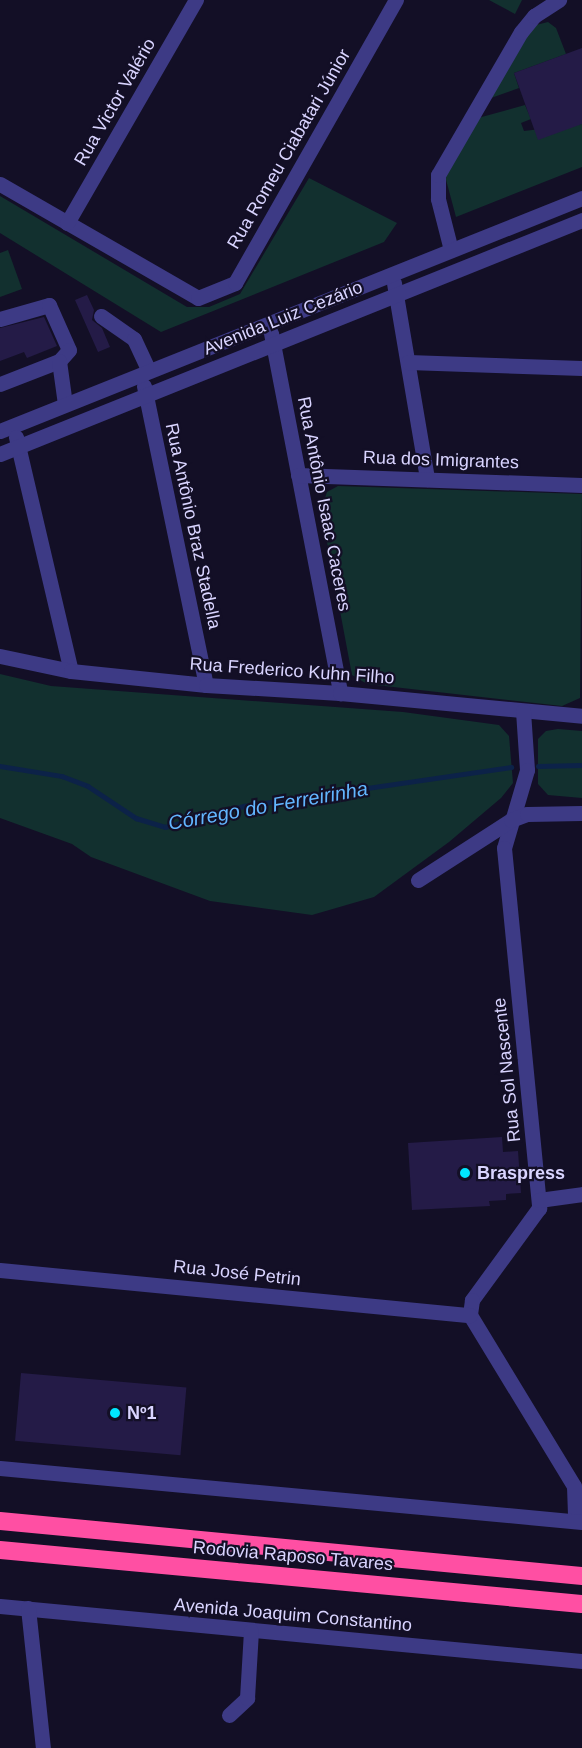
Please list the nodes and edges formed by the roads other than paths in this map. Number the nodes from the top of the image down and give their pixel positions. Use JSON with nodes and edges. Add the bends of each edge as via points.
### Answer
{"nodes":[{"id":1,"x":196,"y":0,"type":"edge"},
{"id":2,"x":396,"y":0,"type":"edge"},
{"id":3,"x":559,"y":0,"type":"edge"},
{"id":4,"x":0,"y":184,"type":"edge"},
{"id":5,"x":582,"y":198,"type":"edge"},
{"id":6,"x":582,"y":220,"type":"edge"},
{"id":7,"x":67,"y":223,"type":"junction"},
{"id":8,"x":451,"y":250,"type":"junction"},
{"id":9,"x":391,"y":274,"type":"junction"},
{"id":10,"x":397,"y":292,"type":"junction"},
{"id":11,"x":101,"y":316,"type":"dead end"},
{"id":12,"x":0,"y":319,"type":"edge"},
{"id":13,"x":269,"y":323,"type":"junction"},
{"id":14,"x":273,"y":342,"type":"junction"},
{"id":15,"x":59,"y":361,"type":"junction"},
{"id":16,"x":408,"y":362,"type":"junction"},
{"id":17,"x":582,"y":368,"type":"edge"},
{"id":18,"x":145,"y":373,"type":"junction"},
{"id":19,"x":0,"y":384,"type":"edge"},
{"id":20,"x":146,"y":396,"type":"junction"},
{"id":21,"x":72,"y":402,"type":"junction"},
{"id":22,"x":86,"y":419,"type":"junction"},
{"id":23,"x":7,"y":428,"type":"edge"},
{"id":24,"x":18,"y":446,"type":"junction"},
{"id":25,"x":0,"y":454,"type":"edge"},
{"id":26,"x":298,"y":475,"type":"junction"},
{"id":27,"x":427,"y":479,"type":"junction"},
{"id":28,"x":582,"y":485,"type":"edge"},
{"id":29,"x":0,"y":656,"type":"edge"},
{"id":30,"x":71,"y":671,"type":"junction"},
{"id":31,"x":206,"y":685,"type":"junction"},
{"id":32,"x":340,"y":693,"type":"junction"},
{"id":33,"x":523,"y":711,"type":"junction"},
{"id":34,"x":582,"y":716,"type":"edge"},
{"id":35,"x":582,"y":813,"type":"edge"},
{"id":36,"x":511,"y":820,"type":"junction"},
{"id":37,"x":418,"y":880,"type":"dead end"},
{"id":38,"x":582,"y":1194,"type":"edge"},
{"id":39,"x":539,"y":1200,"type":"junction"},
{"id":40,"x":0,"y":1270,"type":"edge"},
{"id":41,"x":470,"y":1315,"type":"junction"},
{"id":42,"x":0,"y":1468,"type":"edge"},
{"id":43,"x":0,"y":1521,"type":"edge"},
{"id":44,"x":579,"y":1521,"type":"edge"},
{"id":45,"x":0,"y":1550,"type":"edge"},
{"id":46,"x":582,"y":1576,"type":"edge"},
{"id":47,"x":582,"y":1604,"type":"edge"},
{"id":48,"x":0,"y":1606,"type":"edge"},
{"id":49,"x":28,"y":1608,"type":"junction"},
{"id":50,"x":250,"y":1631,"type":"junction"},
{"id":51,"x":582,"y":1661,"type":"edge"},
{"id":52,"x":229,"y":1715,"type":"dead end"},
{"id":53,"x":43,"y":1748,"type":"edge"}],
"edges":[{"from":1,"to":7,"type":"street","name":"Rua Victor Valério"},
{"from":2,"to":7,"type":"street","name":"Rua Romeu Ciabatari Júnior","via":[[235,283],[198,298]]},
{"from":3,"to":8,"type":"street","via":[[534,16],[520,32],[438,175],[438,199]]},
{"from":4,"to":7,"type":"street"},
{"from":5,"to":8,"type":"street","name":"Avenida Luiz Cezário"},
{"from":6,"to":10,"type":"street","name":"Avenida Luiz Cezário"},
{"from":8,"to":9,"type":"street","name":"Avenida Luiz Cezário"},
{"from":9,"to":10,"type":"street"},
{"from":9,"to":13,"type":"street","name":"Avenida Luiz Cezário"},
{"from":10,"to":14,"type":"street","name":"Avenida Luiz Cezário"},
{"from":10,"to":16,"type":"street"},
{"from":11,"to":18,"type":"street","name":"Rua Antônio Braz Stadella","via":[[134,339]]},
{"from":12,"to":15,"type":"street","via":[[23,310],[53,308],[69,350]]},
{"from":13,"to":14,"type":"street","name":"Rua Antônio Isaac Caceres"},
{"from":13,"to":18,"type":"street","name":"Avenida Luiz Cezário"},
{"from":14,"to":20,"type":"street","name":"Avenida Luiz Cezário"},
{"from":14,"to":26,"type":"street","name":"Rua Antônio Isaac Caceres"},
{"from":15,"to":19,"type":"street"},
{"from":15,"to":21,"type":"street"},
{"from":16,"to":17,"type":"street"},
{"from":16,"to":27,"type":"street"},
{"from":18,"to":20,"type":"street","name":"Rua Antônio Braz Stadella"},
{"from":18,"to":21,"type":"street","name":"Avenida Luiz Cezário"},
{"from":20,"to":22,"type":"street","name":"Avenida Luiz Cezário"},
{"from":20,"to":31,"type":"street","name":"Rua Antônio Braz Stadella"},
{"from":21,"to":22,"type":"street"},
{"from":21,"to":23,"type":"street","name":"Avenida Luiz Cezário"},
{"from":22,"to":24,"type":"street","name":"Avenida Luiz Cezário"},
{"from":23,"to":24,"type":"street"},
{"from":24,"to":25,"type":"street","name":"Avenida Luiz Cezário"},
{"from":24,"to":30,"type":"street"},
{"from":26,"to":27,"type":"street","name":"Rua dos Imigrantes"},
{"from":26,"to":32,"type":"street","name":"Rua Antônio Isaac Caceres"},
{"from":27,"to":28,"type":"street","name":"Rua dos Imigrantes"},
{"from":29,"to":30,"type":"street","name":"Rua Frederico Kuhn Filho"},
{"from":30,"to":31,"type":"street","name":"Rua Frederico Kuhn Filho"},
{"from":31,"to":32,"type":"street","name":"Rua Frederico Kuhn Filho"},
{"from":32,"to":33,"type":"street","name":"Rua Frederico Kuhn Filho"},
{"from":33,"to":34,"type":"street","name":"Rua Frederico Kuhn Filho"},
{"from":33,"to":36,"type":"street","name":"Rua Sol Nascente","via":[[527,770]]},
{"from":35,"to":36,"type":"street","via":[[527,814]]},
{"from":36,"to":37,"type":"street"},
{"from":36,"to":39,"type":"street","name":"Rua Sol Nascente","via":[[504,848]]},
{"from":38,"to":39,"type":"street"},
{"from":39,"to":41,"type":"street","name":"Rua Sol Nascente","via":[[531,1223],[472,1300]]},
{"from":40,"to":41,"type":"street","name":"Rua José Petrin"},
{"from":41,"to":44,"type":"street","via":[[574,1486]]},
{"from":42,"to":44,"type":"street"},
{"from":43,"to":46,"type":"highway","name":"Rodovia Raposo Tavares"},
{"from":45,"to":47,"type":"highway","name":"Rodovia Raposo Tavares"},
{"from":48,"to":49,"type":"street","name":"Avenida Joaquim Constantino"},
{"from":49,"to":50,"type":"street","name":"Avenida Joaquim Constantino"},
{"from":49,"to":53,"type":"street"},
{"from":50,"to":51,"type":"street","name":"Avenida Joaquim Constantino"},
{"from":50,"to":52,"type":"street","via":[[247,1698]]}]}
